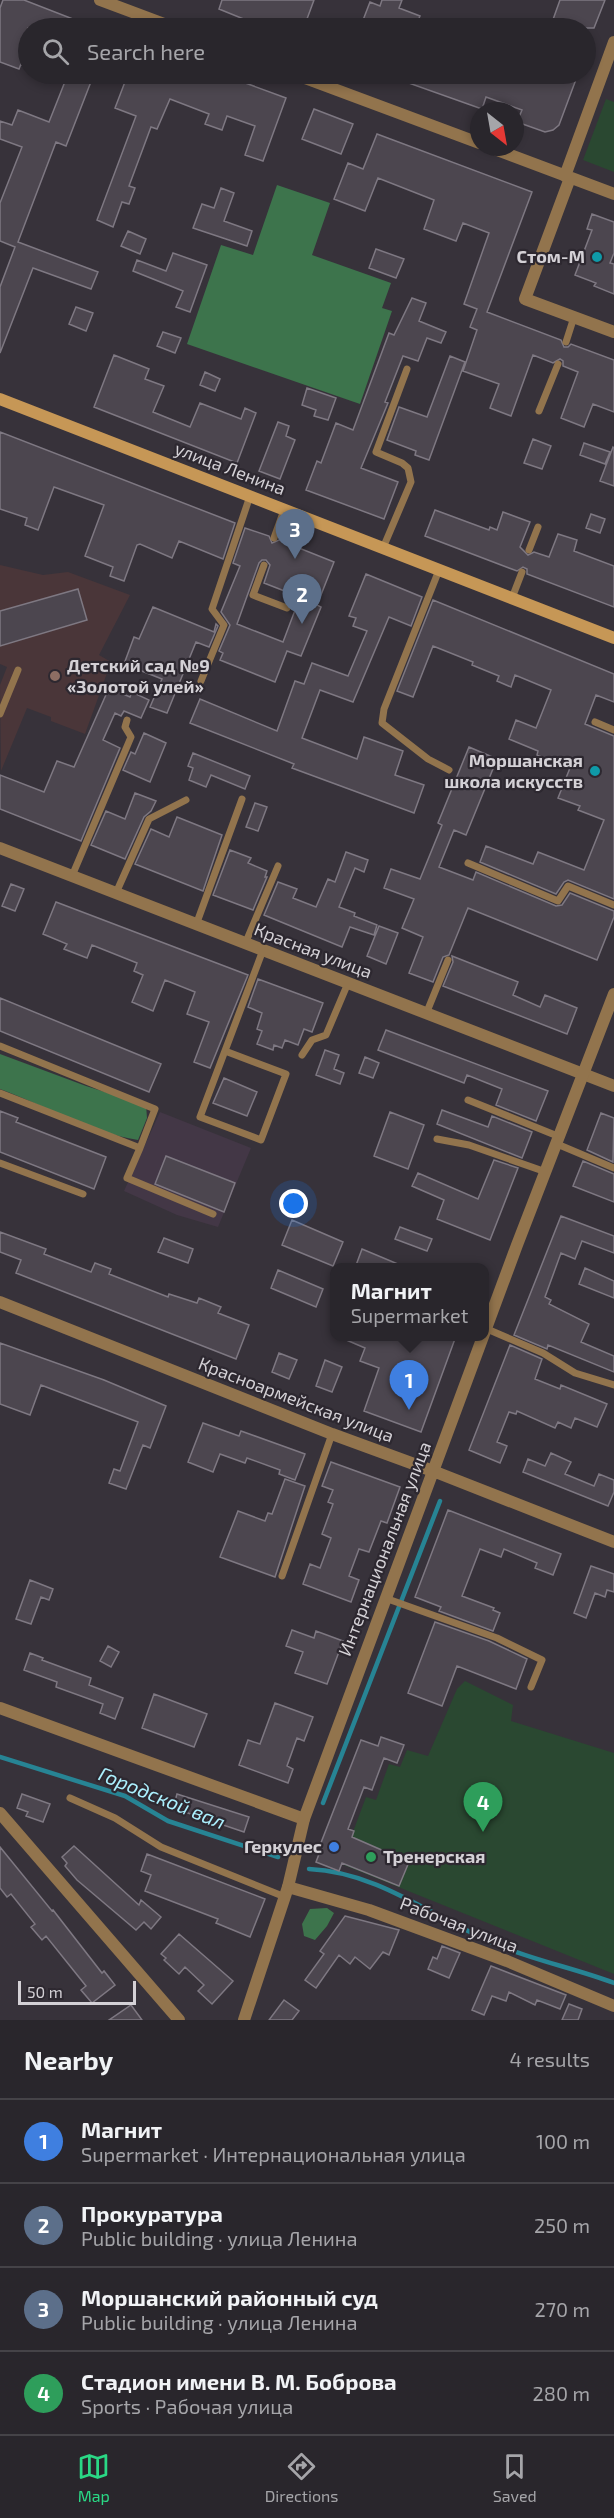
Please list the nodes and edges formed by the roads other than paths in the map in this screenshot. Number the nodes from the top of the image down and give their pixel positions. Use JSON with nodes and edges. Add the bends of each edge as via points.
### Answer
{"nodes":[{"id":1,"x":100,"y":0,"type":"edge"},
{"id":2,"x":148,"y":18,"type":"edge"},
{"id":3,"x":614,"y":42,"type":"edge"},
{"id":4,"x":321,"y":84,"type":"edge"},
{"id":5,"x":470,"y":140,"type":"edge"},
{"id":6,"x":512,"y":156,"type":"edge"},
{"id":7,"x":567,"y":177,"type":"junction"},
{"id":8,"x":614,"y":194,"type":"edge"},
{"id":9,"x":574,"y":317,"type":"junction"},
{"id":10,"x":614,"y":332,"type":"edge"},
{"id":11,"x":567,"y":342,"type":"dead end"},
{"id":12,"x":558,"y":364,"type":"dead end"},
{"id":13,"x":407,"y":369,"type":"dead end"},
{"id":14,"x":0,"y":399,"type":"edge"},
{"id":15,"x":539,"y":411,"type":"dead end"},
{"id":16,"x":250,"y":496,"type":"junction"},
{"id":17,"x":284,"y":510,"type":"junction"},
{"id":18,"x":538,"y":527,"type":"dead end"},
{"id":19,"x":274,"y":538,"type":"dead end"},
{"id":20,"x":383,"y":548,"type":"junction"},
{"id":21,"x":529,"y":550,"type":"dead end"},
{"id":22,"x":264,"y":565,"type":"dead end"},
{"id":23,"x":439,"y":570,"type":"junction"},
{"id":24,"x":522,"y":572,"type":"dead end"},
{"id":25,"x":512,"y":598,"type":"junction"},
{"id":26,"x":287,"y":608,"type":"dead end"},
{"id":27,"x":614,"y":638,"type":"edge"},
{"id":28,"x":18,"y":670,"type":"dead end"},
{"id":29,"x":201,"y":681,"type":"dead end"},
{"id":30,"x":0,"y":714,"type":"edge"},
{"id":31,"x":127,"y":720,"type":"dead end"},
{"id":32,"x":595,"y":722,"type":"dead end"},
{"id":33,"x":614,"y":730,"type":"edge"},
{"id":34,"x":449,"y":770,"type":"dead end"},
{"id":35,"x":242,"y":799,"type":"dead end"},
{"id":36,"x":186,"y":800,"type":"dead end"},
{"id":37,"x":0,"y":848,"type":"edge"},
{"id":38,"x":468,"y":863,"type":"dead end"},
{"id":39,"x":278,"y":866,"type":"dead end"},
{"id":40,"x":72,"y":876,"type":"junction"},
{"id":41,"x":116,"y":893,"type":"junction"},
{"id":42,"x":614,"y":905,"type":"edge"},
{"id":43,"x":196,"y":925,"type":"junction"},
{"id":44,"x":245,"y":944,"type":"junction"},
{"id":45,"x":262,"y":951,"type":"junction"},
{"id":46,"x":448,"y":960,"type":"dead end"},
{"id":47,"x":348,"y":983,"type":"junction"},
{"id":48,"x":614,"y":994,"type":"edge"},
{"id":49,"x":426,"y":1014,"type":"junction"},
{"id":50,"x":0,"y":1046,"type":"edge"},
{"id":51,"x":225,"y":1051,"type":"junction"},
{"id":52,"x":302,"y":1055,"type":"dead end"},
{"id":53,"x":584,"y":1075,"type":"junction"},
{"id":54,"x":614,"y":1086,"type":"edge"},
{"id":55,"x":0,"y":1093,"type":"edge"},
{"id":56,"x":468,"y":1100,"type":"dead end"},
{"id":57,"x":437,"y":1139,"type":"dead end"},
{"id":58,"x":558,"y":1141,"type":"junction"},
{"id":59,"x":140,"y":1148,"type":"junction"},
{"id":60,"x":0,"y":1163,"type":"edge"},
{"id":61,"x":614,"y":1167,"type":"edge"},
{"id":62,"x":546,"y":1172,"type":"junction"},
{"id":63,"x":83,"y":1194,"type":"dead end"},
{"id":64,"x":213,"y":1214,"type":"dead end"},
{"id":65,"x":0,"y":1302,"type":"edge"},
{"id":66,"x":489,"y":1324,"type":"edge"},
{"id":67,"x":489,"y":1330,"type":"edge"},
{"id":68,"x":482,"y":1341,"type":"edge"},
{"id":69,"x":614,"y":1385,"type":"edge"},
{"id":70,"x":332,"y":1434,"type":"junction"},
{"id":71,"x":433,"y":1471,"type":"junction"},
{"id":72,"x":614,"y":1542,"type":"edge"},
{"id":73,"x":282,"y":1576,"type":"dead end"},
{"id":74,"x":385,"y":1598,"type":"junction"},
{"id":75,"x":531,"y":1687,"type":"dead end"},
{"id":76,"x":0,"y":1708,"type":"edge"},
{"id":77,"x":70,"y":1798,"type":"dead end"},
{"id":78,"x":0,"y":1813,"type":"edge"},
{"id":79,"x":304,"y":1818,"type":"junction"},
{"id":80,"x":287,"y":1892,"type":"junction"},
{"id":81,"x":614,"y":2006,"type":"edge"},
{"id":82,"x":179,"y":2020,"type":"edge"},
{"id":83,"x":244,"y":2020,"type":"edge"}],
"edges":[{"from":1,"to":2,"type":"street"},
{"from":3,"to":7,"type":"street"},
{"from":4,"to":5,"type":"street"},
{"from":6,"to":7,"type":"street"},
{"from":7,"to":8,"type":"street"},
{"from":7,"to":9,"type":"street","via":[[525,299]]},
{"from":9,"to":10,"type":"street"},
{"from":9,"to":11,"type":"lane"},
{"from":12,"to":15,"type":"lane"},
{"from":13,"to":20,"type":"lane","via":[[376,452],[402,463],[411,482]]},
{"from":14,"to":16,"type":"main road","name":"улица Ленина"},
{"from":16,"to":17,"type":"main road","name":"улица Ленина"},
{"from":16,"to":29,"type":"lane","via":[[212,609],[224,625]]},
{"from":17,"to":19,"type":"lane"},
{"from":17,"to":20,"type":"main road","name":"улица Ленина"},
{"from":18,"to":21,"type":"lane"},
{"from":20,"to":23,"type":"main road","name":"улица Ленина"},
{"from":22,"to":26,"type":"lane","via":[[253,596]]},
{"from":23,"to":25,"type":"main road","name":"улица Ленина"},
{"from":23,"to":34,"type":"lane","via":[[384,709],[382,723],[428,759]]},
{"from":24,"to":25,"type":"lane"},
{"from":25,"to":27,"type":"main road","name":"улица Ленина"},
{"from":28,"to":30,"type":"lane"},
{"from":31,"to":40,"type":"lane","via":[[125,728],[131,737]]},
{"from":32,"to":33,"type":"lane"},
{"from":35,"to":43,"type":"lane"},
{"from":36,"to":41,"type":"lane","via":[[149,819]]},
{"from":37,"to":40,"type":"street","name":"Красная улица"},
{"from":38,"to":42,"type":"lane","via":[[558,901],[568,886]]},
{"from":39,"to":44,"type":"lane"},
{"from":40,"to":41,"type":"street","name":"Красная улица"},
{"from":41,"to":43,"type":"street","name":"Красная улица"},
{"from":43,"to":44,"type":"street","name":"Красная улица"},
{"from":44,"to":45,"type":"street","name":"Красная улица"},
{"from":45,"to":47,"type":"street","name":"Красная улица"},
{"from":45,"to":51,"type":"lane"},
{"from":46,"to":49,"type":"lane"},
{"from":47,"to":49,"type":"street","name":"Красная улица"},
{"from":47,"to":52,"type":"lane","via":[[326,1035],[312,1040]]},
{"from":48,"to":53,"type":"street","name":"Интернациональная улица"},
{"from":49,"to":53,"type":"street","name":"Красная улица"},
{"from":50,"to":59,"type":"lane","via":[[155,1109]]},
{"from":51,"to":51,"type":"lane","via":[[200,1116],[261,1140],[286,1074]]},
{"from":53,"to":54,"type":"street","name":"Красная улица"},
{"from":53,"to":58,"type":"street","name":"Интернациональная улица"},
{"from":55,"to":59,"type":"lane"},
{"from":56,"to":58,"type":"lane"},
{"from":57,"to":62,"type":"lane","via":[[469,1145]]},
{"from":58,"to":61,"type":"lane"},
{"from":58,"to":62,"type":"street","name":"Интернациональная улица"},
{"from":59,"to":64,"type":"lane","via":[[127,1178]]},
{"from":60,"to":63,"type":"lane"},
{"from":62,"to":66,"type":"street","name":"Интернациональная улица"},
{"from":65,"to":70,"type":"street","name":"Красноармейская улица"},
{"from":67,"to":69,"type":"lane","via":[[543,1353],[574,1373]]},
{"from":68,"to":71,"type":"street","name":"Интернациональная улица"},
{"from":70,"to":71,"type":"street","name":"Красноармейская улица"},
{"from":70,"to":73,"type":"lane"},
{"from":71,"to":72,"type":"street","name":"Красноармейская улица"},
{"from":71,"to":74,"type":"street","name":"Интернациональная улица"},
{"from":74,"to":75,"type":"lane","via":[[497,1638],[542,1660]]},
{"from":74,"to":79,"type":"street","name":"Интернациональная улица"},
{"from":76,"to":79,"type":"street"},
{"from":77,"to":80,"type":"lane","via":[[115,1818],[161,1847]]},
{"from":78,"to":82,"type":"street"},
{"from":79,"to":80,"type":"street","name":"Интернациональная улица"},
{"from":80,"to":81,"type":"street","name":"Рабочая улица","via":[[369,1910]]},
{"from":80,"to":83,"type":"street","name":"Интернациональная улица"}]}
